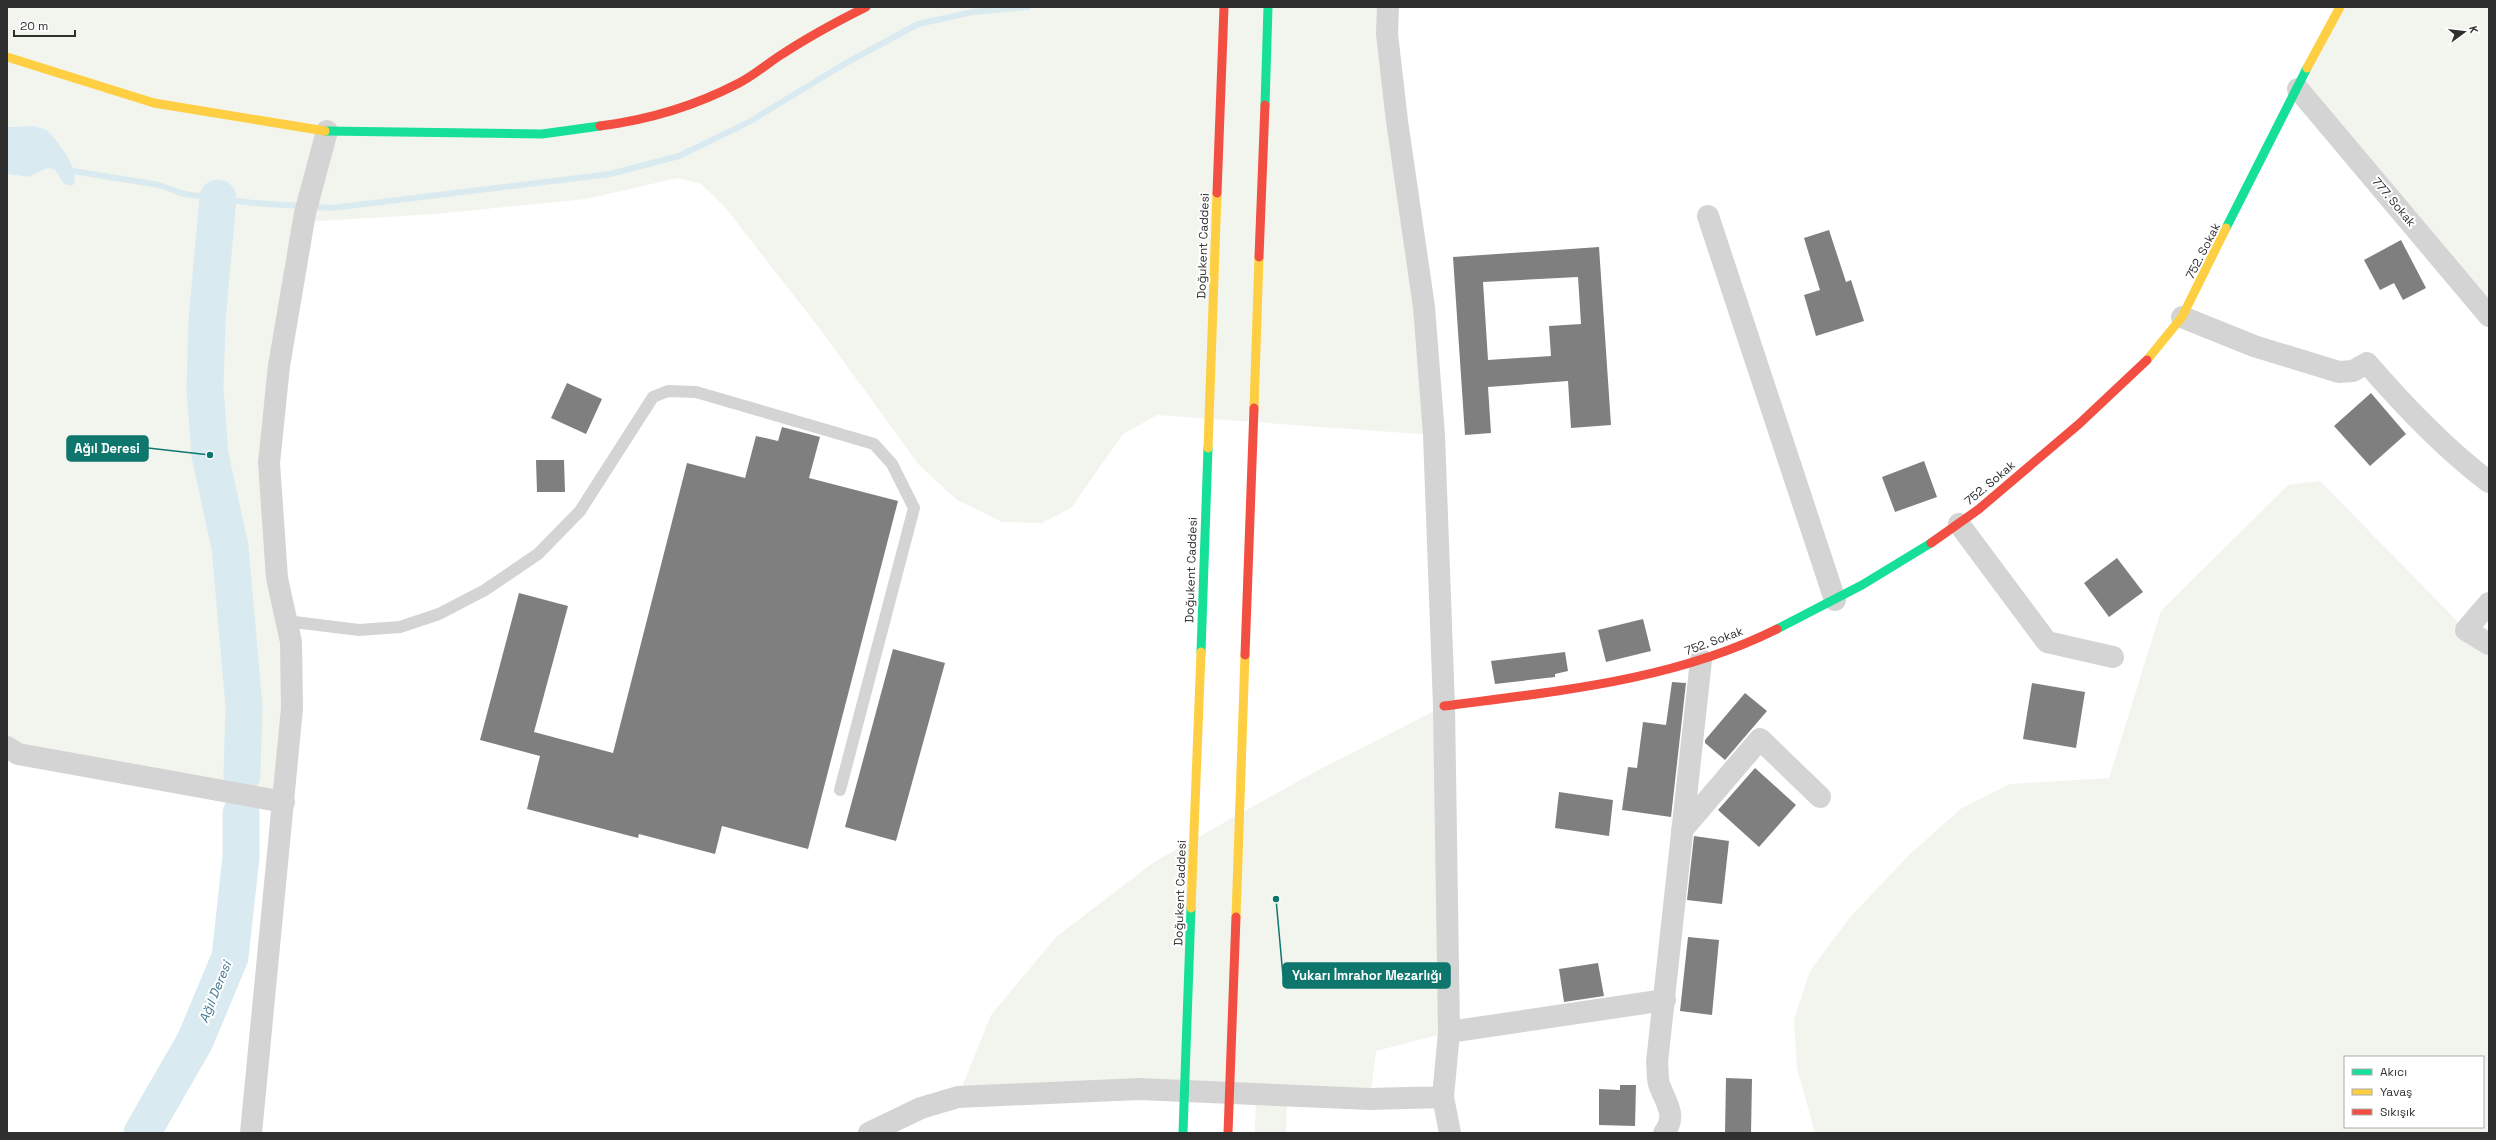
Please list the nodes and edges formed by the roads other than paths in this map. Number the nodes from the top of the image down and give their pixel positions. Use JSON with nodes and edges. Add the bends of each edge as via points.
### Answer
{"nodes":[{"id":1,"x":866,"y":7,"type":"edge"},
{"id":2,"x":1224,"y":7,"type":"edge"},
{"id":3,"x":1268,"y":7,"type":"edge"},
{"id":4,"x":1388,"y":7,"type":"edge"},
{"id":5,"x":2340,"y":7,"type":"edge"},
{"id":6,"x":7,"y":57,"type":"edge"},
{"id":7,"x":2298,"y":89,"type":"junction"},
{"id":8,"x":328,"y":130,"type":"junction"},
{"id":9,"x":1708,"y":216,"type":"dead end"},
{"id":10,"x":2489,"y":316,"type":"edge"},
{"id":11,"x":2182,"y":318,"type":"junction"},
{"id":12,"x":2489,"y":482,"type":"edge"},
{"id":13,"x":1959,"y":524,"type":"junction"},
{"id":14,"x":1835,"y":600,"type":"junction"},
{"id":15,"x":2489,"y":603,"type":"edge"},
{"id":16,"x":286,"y":621,"type":"junction"},
{"id":17,"x":2489,"y":644,"type":"edge"},
{"id":18,"x":2113,"y":657,"type":"dead end"},
{"id":19,"x":1701,"y":660,"type":"junction"},
{"id":20,"x":1444,"y":706,"type":"junction"},
{"id":21,"x":7,"y":747,"type":"edge"},
{"id":22,"x":840,"y":790,"type":"dead end"},
{"id":23,"x":1820,"y":797,"type":"dead end"},
{"id":24,"x":284,"y":802,"type":"junction"},
{"id":25,"x":1682,"y":830,"type":"junction"},
{"id":26,"x":1665,"y":1000,"type":"junction"},
{"id":27,"x":1449,"y":1032,"type":"junction"},
{"id":28,"x":1443,"y":1097,"type":"junction"},
{"id":29,"x":251,"y":1133,"type":"edge"},
{"id":30,"x":869,"y":1133,"type":"edge"},
{"id":31,"x":1183,"y":1133,"type":"edge"},
{"id":32,"x":1228,"y":1133,"type":"edge"},
{"id":33,"x":1450,"y":1133,"type":"edge"},
{"id":34,"x":1664,"y":1133,"type":"edge"}],
"edges":[{"from":1,"to":8,"type":"main road","via":[[798,44],[739,83],[690,104],[624,123],[542,134]]},
{"from":2,"to":31,"type":"main road","name":"Doğukent Caddesi"},
{"from":3,"to":32,"type":"main road"},
{"from":4,"to":20,"type":"street","via":[[1387,34],[1396,113],[1424,307],[1434,435]]},
{"from":5,"to":7,"type":"main road","name":"752. Sokak","via":[[2318,45]]},
{"from":6,"to":8,"type":"main road","via":[[154,103]]},
{"from":7,"to":10,"type":"street","name":"777. Sokak"},
{"from":7,"to":11,"type":"main road","name":"752. Sokak"},
{"from":8,"to":16,"type":"street","via":[[305,213],[279,366],[270,463],[277,578]]},
{"from":9,"to":14,"type":"street"},
{"from":11,"to":12,"type":"street","via":[[2254,346],[2339,372],[2352,371],[2368,364],[2401,402],[2469,467]]},
{"from":11,"to":13,"type":"main road","name":"752. Sokak","via":[[2158,350],[2125,384]]},
{"from":13,"to":14,"type":"main road","name":"752. Sokak","via":[[1897,566]]},
{"from":13,"to":18,"type":"street","via":[[2047,642]]},
{"from":14,"to":19,"type":"main road","name":"752. Sokak","via":[[1765,635]]},
{"from":15,"to":17,"type":"street","via":[[2466,630]]},
{"from":16,"to":22,"type":"lane","via":[[359,630],[400,627],[439,614],[485,590],[538,554],[580,511],[653,397],[668,391],[696,392],[874,444],[892,464],[914,508]]},
{"from":16,"to":24,"type":"street","via":[[291,642],[292,708]]},
{"from":19,"to":20,"type":"main road","name":"752. Sokak","via":[[1599,684]]},
{"from":19,"to":25,"type":"street"},
{"from":20,"to":27,"type":"street"},
{"from":21,"to":24,"type":"street","via":[[18,754]]},
{"from":23,"to":25,"type":"street","via":[[1760,739]]},
{"from":24,"to":29,"type":"street"},
{"from":25,"to":26,"type":"street"},
{"from":26,"to":27,"type":"street"},
{"from":26,"to":34,"type":"street","via":[[1657,1062],[1659,1083],[1671,1118],[1670,1126]]},
{"from":27,"to":28,"type":"street"},
{"from":28,"to":30,"type":"street","via":[[1370,1099],[1139,1089],[958,1097],[921,1108]]},
{"from":28,"to":33,"type":"street"}]}
